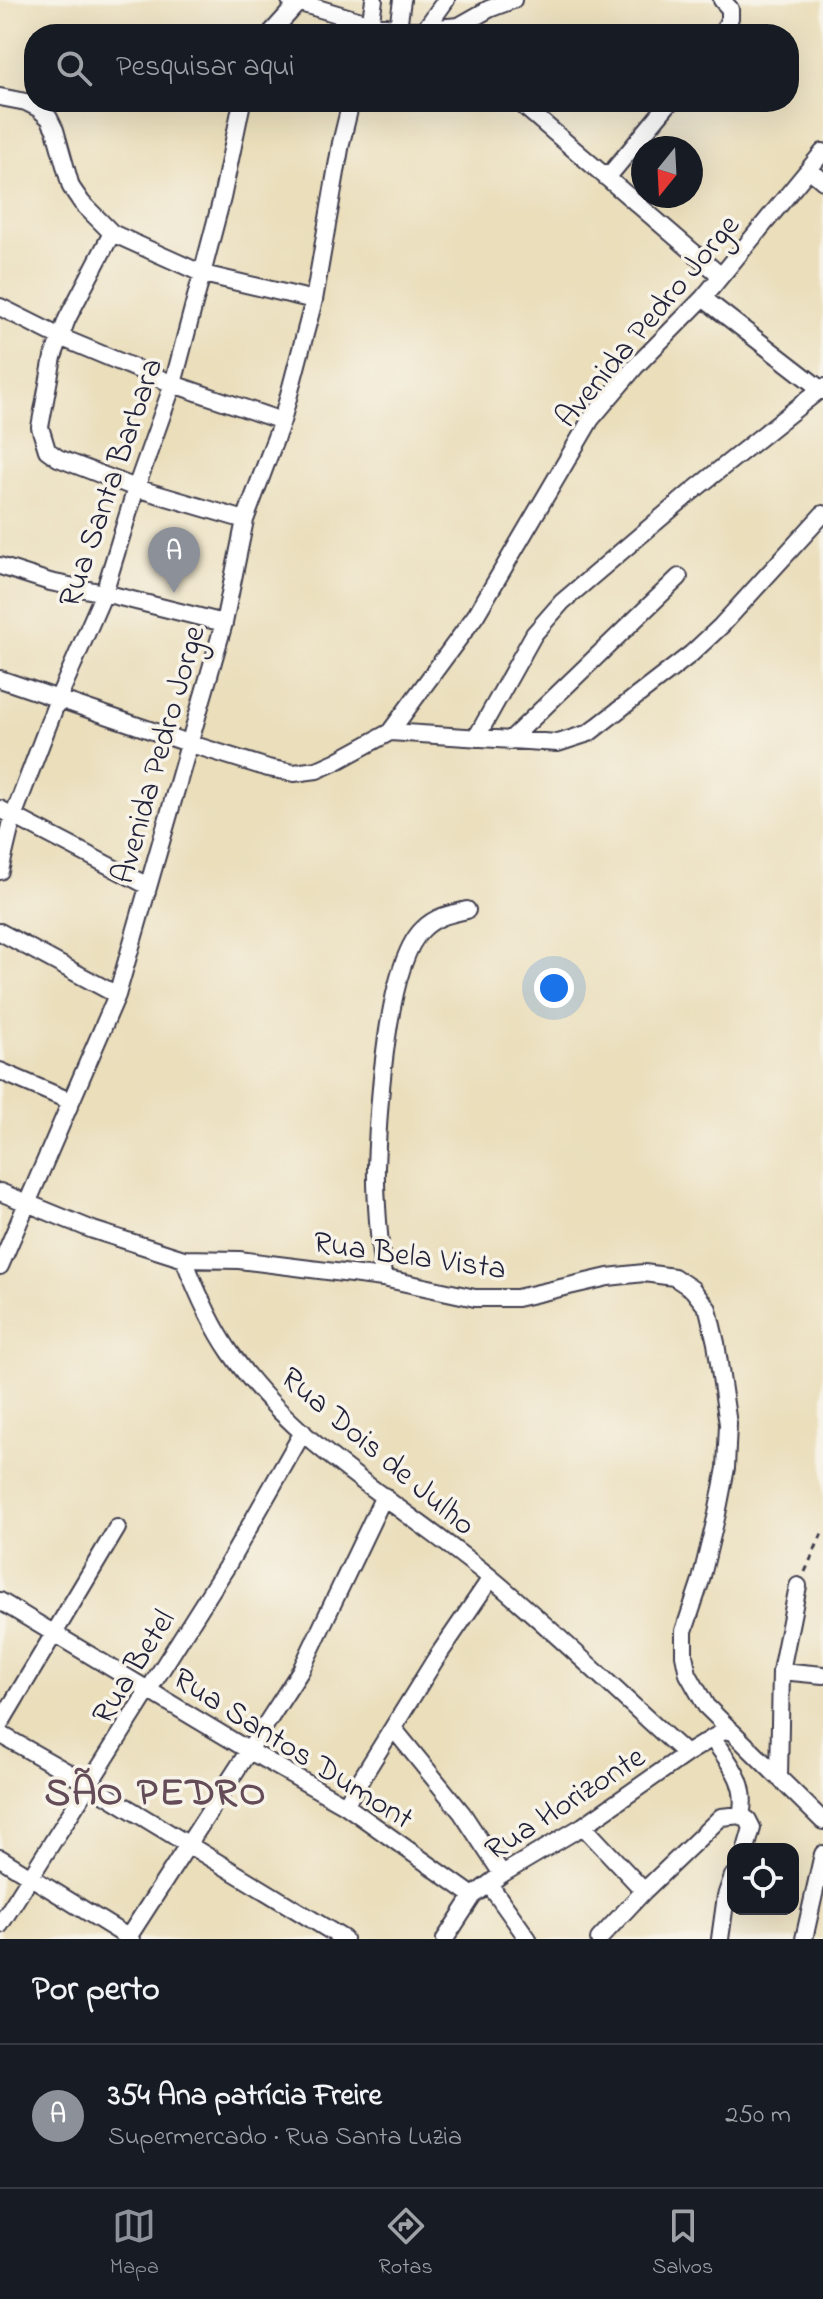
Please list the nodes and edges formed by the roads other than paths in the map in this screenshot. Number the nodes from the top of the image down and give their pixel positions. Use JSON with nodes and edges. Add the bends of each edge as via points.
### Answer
{"nodes":[{"id":1,"x":374,"y":0,"type":"edge"},
{"id":2,"x":402,"y":0,"type":"edge"},
{"id":3,"x":446,"y":0,"type":"edge"},
{"id":4,"x":513,"y":0,"type":"edge"},
{"id":5,"x":294,"y":2,"type":"edge"},
{"id":6,"x":730,"y":3,"type":"edge"},
{"id":7,"x":278,"y":24,"type":"edge"},
{"id":8,"x":356,"y":24,"type":"edge"},
{"id":9,"x":371,"y":24,"type":"edge"},
{"id":10,"x":399,"y":24,"type":"edge"},
{"id":11,"x":429,"y":24,"type":"edge"},
{"id":12,"x":470,"y":24,"type":"edge"},
{"id":13,"x":725,"y":24,"type":"edge"},
{"id":14,"x":0,"y":97,"type":"edge"},
{"id":15,"x":24,"y":102,"type":"edge"},
{"id":16,"x":42,"y":112,"type":"edge"},
{"id":17,"x":240,"y":112,"type":"edge"},
{"id":18,"x":349,"y":112,"type":"edge"},
{"id":19,"x":531,"y":112,"type":"edge"},
{"id":20,"x":662,"y":112,"type":"edge"},
{"id":21,"x":823,"y":152,"type":"edge"},
{"id":22,"x":809,"y":169,"type":"junction"},
{"id":23,"x":607,"y":178,"type":"junction"},
{"id":24,"x":823,"y":181,"type":"edge"},
{"id":25,"x":112,"y":233,"type":"junction"},
{"id":26,"x":203,"y":274,"type":"junction"},
{"id":27,"x":721,"y":276,"type":"junction"},
{"id":28,"x":703,"y":298,"type":"junction"},
{"id":29,"x":314,"y":300,"type":"junction"},
{"id":30,"x":0,"y":307,"type":"edge"},
{"id":31,"x":60,"y":337,"type":"junction"},
{"id":32,"x":173,"y":384,"type":"junction"},
{"id":33,"x":822,"y":389,"type":"edge"},
{"id":34,"x":282,"y":421,"type":"junction"},
{"id":35,"x":136,"y":488,"type":"junction"},
{"id":36,"x":823,"y":514,"type":"edge"},
{"id":37,"x":245,"y":520,"type":"junction"},
{"id":38,"x":0,"y":566,"type":"edge"},
{"id":39,"x":679,"y":577,"type":"dead end"},
{"id":40,"x":104,"y":593,"type":"junction"},
{"id":41,"x":224,"y":623,"type":"junction"},
{"id":42,"x":0,"y":679,"type":"edge"},
{"id":43,"x":58,"y":699,"type":"junction"},
{"id":44,"x":390,"y":732,"type":"junction"},
{"id":45,"x":476,"y":738,"type":"junction"},
{"id":46,"x":509,"y":741,"type":"junction"},
{"id":47,"x":191,"y":744,"type":"junction"},
{"id":48,"x":6,"y":813,"type":"edge"},
{"id":49,"x":0,"y":871,"type":"edge"},
{"id":50,"x":148,"y":886,"type":"junction"},
{"id":51,"x":467,"y":910,"type":"dead end"},
{"id":52,"x":0,"y":932,"type":"edge"},
{"id":53,"x":117,"y":995,"type":"junction"},
{"id":54,"x":0,"y":1071,"type":"edge"},
{"id":55,"x":70,"y":1101,"type":"junction"},
{"id":56,"x":0,"y":1192,"type":"edge"},
{"id":57,"x":28,"y":1204,"type":"junction"},
{"id":58,"x":184,"y":1259,"type":"junction"},
{"id":59,"x":0,"y":1266,"type":"edge"},
{"id":60,"x":383,"y":1278,"type":"junction"},
{"id":61,"x":303,"y":1432,"type":"junction"},
{"id":62,"x":384,"y":1496,"type":"junction"},
{"id":63,"x":117,"y":1528,"type":"dead end"},
{"id":64,"x":491,"y":1578,"type":"junction"},
{"id":65,"x":798,"y":1586,"type":"road end"},
{"id":66,"x":0,"y":1601,"type":"edge"},
{"id":67,"x":54,"y":1633,"type":"junction"},
{"id":68,"x":781,"y":1671,"type":"junction"},
{"id":69,"x":823,"y":1675,"type":"edge"},
{"id":70,"x":150,"y":1691,"type":"junction"},
{"id":71,"x":0,"y":1724,"type":"edge"},
{"id":72,"x":393,"y":1728,"type":"junction"},
{"id":73,"x":729,"y":1728,"type":"junction"},
{"id":74,"x":0,"y":1734,"type":"edge"},
{"id":75,"x":712,"y":1738,"type":"junction"},
{"id":76,"x":248,"y":1750,"type":"junction"},
{"id":77,"x":686,"y":1754,"type":"junction"},
{"id":78,"x":779,"y":1777,"type":"junction"},
{"id":79,"x":90,"y":1785,"type":"junction"},
{"id":80,"x":345,"y":1805,"type":"junction"},
{"id":81,"x":741,"y":1815,"type":"junction"},
{"id":82,"x":823,"y":1821,"type":"edge"},
{"id":83,"x":583,"y":1826,"type":"junction"},
{"id":84,"x":187,"y":1843,"type":"junction"},
{"id":85,"x":748,"y":1843,"type":"edge"},
{"id":86,"x":823,"y":1854,"type":"edge"},
{"id":87,"x":0,"y":1858,"type":"edge"},
{"id":88,"x":31,"y":1876,"type":"junction"},
{"id":89,"x":496,"y":1879,"type":"junction"},
{"id":90,"x":644,"y":1891,"type":"junction"},
{"id":91,"x":727,"y":1893,"type":"edge"},
{"id":92,"x":473,"y":1896,"type":"junction"},
{"id":93,"x":0,"y":1925,"type":"edge"},
{"id":94,"x":128,"y":1938,"type":"edge"},
{"id":95,"x":344,"y":1939,"type":"edge"},
{"id":96,"x":445,"y":1939,"type":"edge"},
{"id":97,"x":528,"y":1939,"type":"edge"},
{"id":98,"x":599,"y":1939,"type":"edge"},
{"id":99,"x":720,"y":1939,"type":"edge"},
{"id":100,"x":804,"y":1939,"type":"edge"}],
"edges":[{"from":1,"to":9,"type":"street"},
{"from":2,"to":10,"type":"street"},
{"from":3,"to":11,"type":"street"},
{"from":4,"to":12,"type":"street"},
{"from":5,"to":7,"type":"street"},
{"from":5,"to":8,"type":"street"},
{"from":6,"to":13,"type":"street"},
{"from":14,"to":15,"type":"street"},
{"from":16,"to":25,"type":"street","via":[[55,130],[71,187]]},
{"from":17,"to":26,"type":"street","name":"Rua Santa Barbara"},
{"from":18,"to":29,"type":"street","name":"Avenida Pedro Jorge"},
{"from":19,"to":23,"type":"street"},
{"from":20,"to":23,"type":"street"},
{"from":21,"to":22,"type":"street","name":"Avenida Pedro Jorge"},
{"from":22,"to":24,"type":"street"},
{"from":22,"to":27,"type":"street","name":"Avenida Pedro Jorge"},
{"from":23,"to":27,"type":"street"},
{"from":25,"to":26,"type":"street"},
{"from":25,"to":31,"type":"street"},
{"from":26,"to":29,"type":"street"},
{"from":26,"to":32,"type":"street","name":"Rua Santa Barbara"},
{"from":27,"to":28,"type":"street","name":"Avenida Pedro Jorge"},
{"from":28,"to":33,"type":"street"},
{"from":28,"to":44,"type":"street","name":"Avenida Pedro Jorge","via":[[591,419],[476,615]]},
{"from":29,"to":34,"type":"street","name":"Avenida Pedro Jorge"},
{"from":30,"to":31,"type":"street"},
{"from":31,"to":32,"type":"street"},
{"from":31,"to":35,"type":"street","via":[[40,427],[47,450]]},
{"from":32,"to":34,"type":"street"},
{"from":32,"to":35,"type":"street","name":"Rua Santa Barbara"},
{"from":33,"to":45,"type":"street","via":[[562,602],[534,634]]},
{"from":34,"to":37,"type":"street","name":"Avenida Pedro Jorge"},
{"from":35,"to":37,"type":"street"},
{"from":35,"to":40,"type":"street","name":"Rua Santa Barbara"},
{"from":36,"to":46,"type":"street","via":[[721,626],[589,733],[558,743]]},
{"from":37,"to":41,"type":"street","name":"Avenida Pedro Jorge"},
{"from":38,"to":40,"type":"street"},
{"from":39,"to":46,"type":"street"},
{"from":40,"to":41,"type":"street"},
{"from":40,"to":43,"type":"street","name":"Rua Santa Barbara"},
{"from":41,"to":47,"type":"street","name":"Avenida Pedro Jorge"},
{"from":42,"to":43,"type":"street"},
{"from":43,"to":47,"type":"street"},
{"from":43,"to":48,"type":"street","name":"Rua Santa Barbara"},
{"from":44,"to":45,"type":"street"},
{"from":44,"to":47,"type":"street","via":[[317,770],[294,773]]},
{"from":45,"to":46,"type":"street"},
{"from":47,"to":50,"type":"street","name":"Avenida Pedro Jorge"},
{"from":48,"to":49,"type":"street","name":"Rua Santa Barbara"},
{"from":48,"to":50,"type":"street"},
{"from":50,"to":53,"type":"street","name":"Avenida Pedro Jorge"},
{"from":51,"to":60,"type":"street","via":[[440,916],[421,930],[394,992],[376,1168]]},
{"from":52,"to":53,"type":"street"},
{"from":53,"to":55,"type":"street","name":"Avenida Pedro Jorge"},
{"from":54,"to":55,"type":"street"},
{"from":55,"to":57,"type":"street","name":"Avenida Pedro Jorge"},
{"from":56,"to":57,"type":"street"},
{"from":57,"to":58,"type":"street"},
{"from":57,"to":59,"type":"street","name":"Avenida Pedro Jorge"},
{"from":58,"to":60,"type":"street","name":"Rua Bela Vista","via":[[239,1260]]},
{"from":58,"to":61,"type":"street","name":"Rua Dois de Julho","via":[[229,1351]]},
{"from":60,"to":73,"type":"street","name":"Rua Bela Vista","via":[[475,1298],[517,1298],[644,1273],[674,1277],[708,1309],[724,1382],[726,1468],[684,1631],[684,1655],[706,1706]]},
{"from":61,"to":62,"type":"street","name":"Rua Dois de Julho"},
{"from":61,"to":70,"type":"street","name":"Rua Betel"},
{"from":62,"to":64,"type":"street","name":"Rua Dois de Julho"},
{"from":62,"to":76,"type":"street","via":[[301,1670]]},
{"from":63,"to":67,"type":"street"},
{"from":64,"to":72,"type":"street"},
{"from":64,"to":77,"type":"street","name":"Rua Dois de Julho"},
{"from":65,"to":68,"type":"street"},
{"from":66,"to":67,"type":"street","name":"Rua Santos Dumont"},
{"from":67,"to":70,"type":"street","name":"Rua Santos Dumont"},
{"from":67,"to":71,"type":"street"},
{"from":68,"to":69,"type":"street"},
{"from":68,"to":78,"type":"street"},
{"from":70,"to":76,"type":"street","name":"Rua Santos Dumont"},
{"from":70,"to":79,"type":"street","name":"Rua Betel"},
{"from":72,"to":80,"type":"street"},
{"from":72,"to":89,"type":"street","via":[[462,1813]]},
{"from":73,"to":75,"type":"street","name":"Rua Horizonte"},
{"from":73,"to":78,"type":"street"},
{"from":74,"to":79,"type":"street"},
{"from":75,"to":77,"type":"street","name":"Rua Horizonte"},
{"from":75,"to":81,"type":"street","via":[[741,1781]]},
{"from":76,"to":80,"type":"street","name":"Rua Santos Dumont"},
{"from":76,"to":84,"type":"street"},
{"from":77,"to":83,"type":"street","name":"Rua Horizonte"},
{"from":78,"to":82,"type":"street"},
{"from":79,"to":84,"type":"street"},
{"from":79,"to":88,"type":"street","name":"Rua Betel"},
{"from":80,"to":92,"type":"street","name":"Rua Santos Dumont"},
{"from":81,"to":85,"type":"street","via":[[752,1828]]},
{"from":81,"to":90,"type":"street","via":[[721,1817]]},
{"from":83,"to":89,"type":"street","name":"Rua Horizonte"},
{"from":83,"to":90,"type":"street"},
{"from":84,"to":94,"type":"street"},
{"from":84,"to":95,"type":"street"},
{"from":86,"to":100,"type":"street"},
{"from":87,"to":88,"type":"street"},
{"from":88,"to":93,"type":"street","name":"Rua Betel"},
{"from":88,"to":94,"type":"street"},
{"from":89,"to":92,"type":"street","name":"Rua Horizonte"},
{"from":89,"to":97,"type":"street"},
{"from":90,"to":98,"type":"street"},
{"from":91,"to":99,"type":"street"},
{"from":92,"to":96,"type":"street","name":"Rua Horizonte"}]}
